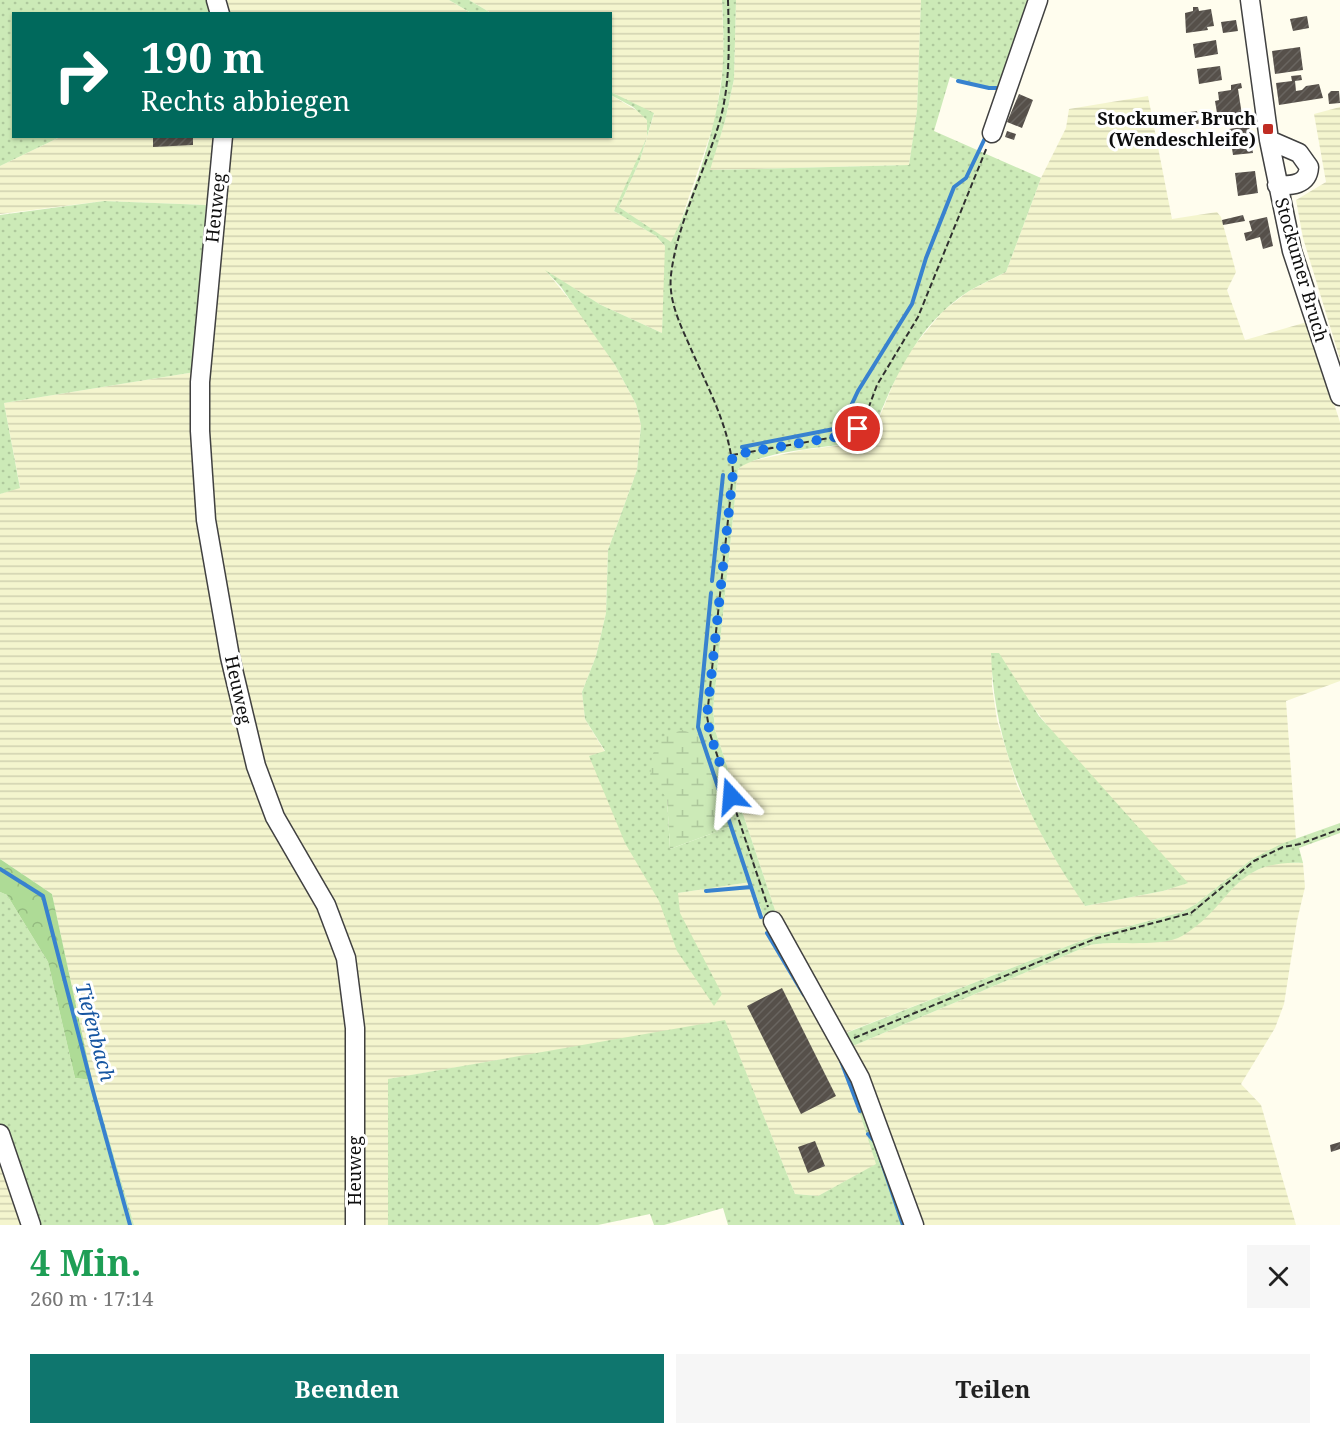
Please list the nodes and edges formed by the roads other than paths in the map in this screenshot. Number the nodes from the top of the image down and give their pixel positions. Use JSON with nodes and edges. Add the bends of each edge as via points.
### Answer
{"nodes":[{"id":1,"x":1038,"y":0,"type":"edge"},
{"id":2,"x":1250,"y":0,"type":"edge"},
{"id":3,"x":992,"y":133,"type":"road end"},
{"id":4,"x":223,"y":138,"type":"edge"},
{"id":5,"x":1269,"y":140,"type":"junction"},
{"id":6,"x":1277,"y":185,"type":"junction"},
{"id":7,"x":1340,"y":396,"type":"edge"},
{"id":8,"x":773,"y":921,"type":"road end"},
{"id":9,"x":0,"y":1134,"type":"edge"},
{"id":10,"x":31,"y":1225,"type":"edge"},
{"id":11,"x":355,"y":1225,"type":"edge"},
{"id":12,"x":914,"y":1225,"type":"edge"}],
"edges":[{"from":1,"to":3,"type":"street"},
{"from":2,"to":5,"type":"street","name":"Stockumer Bruch"},
{"from":4,"to":11,"type":"street","name":"Heuweg","via":[[200,382],[206,520],[228,646],[255,766],[275,817],[326,905],[346,958],[355,1028]]},
{"from":5,"to":6,"type":"street","name":"Stockumer Bruch"},
{"from":5,"to":6,"type":"street","via":[[1299,153],[1309,168],[1306,177],[1295,185]]},
{"from":6,"to":7,"type":"street","name":"Stockumer Bruch","via":[[1292,251]]},
{"from":8,"to":12,"type":"street","via":[[860,1078]]},
{"from":9,"to":10,"type":"street"}]}
